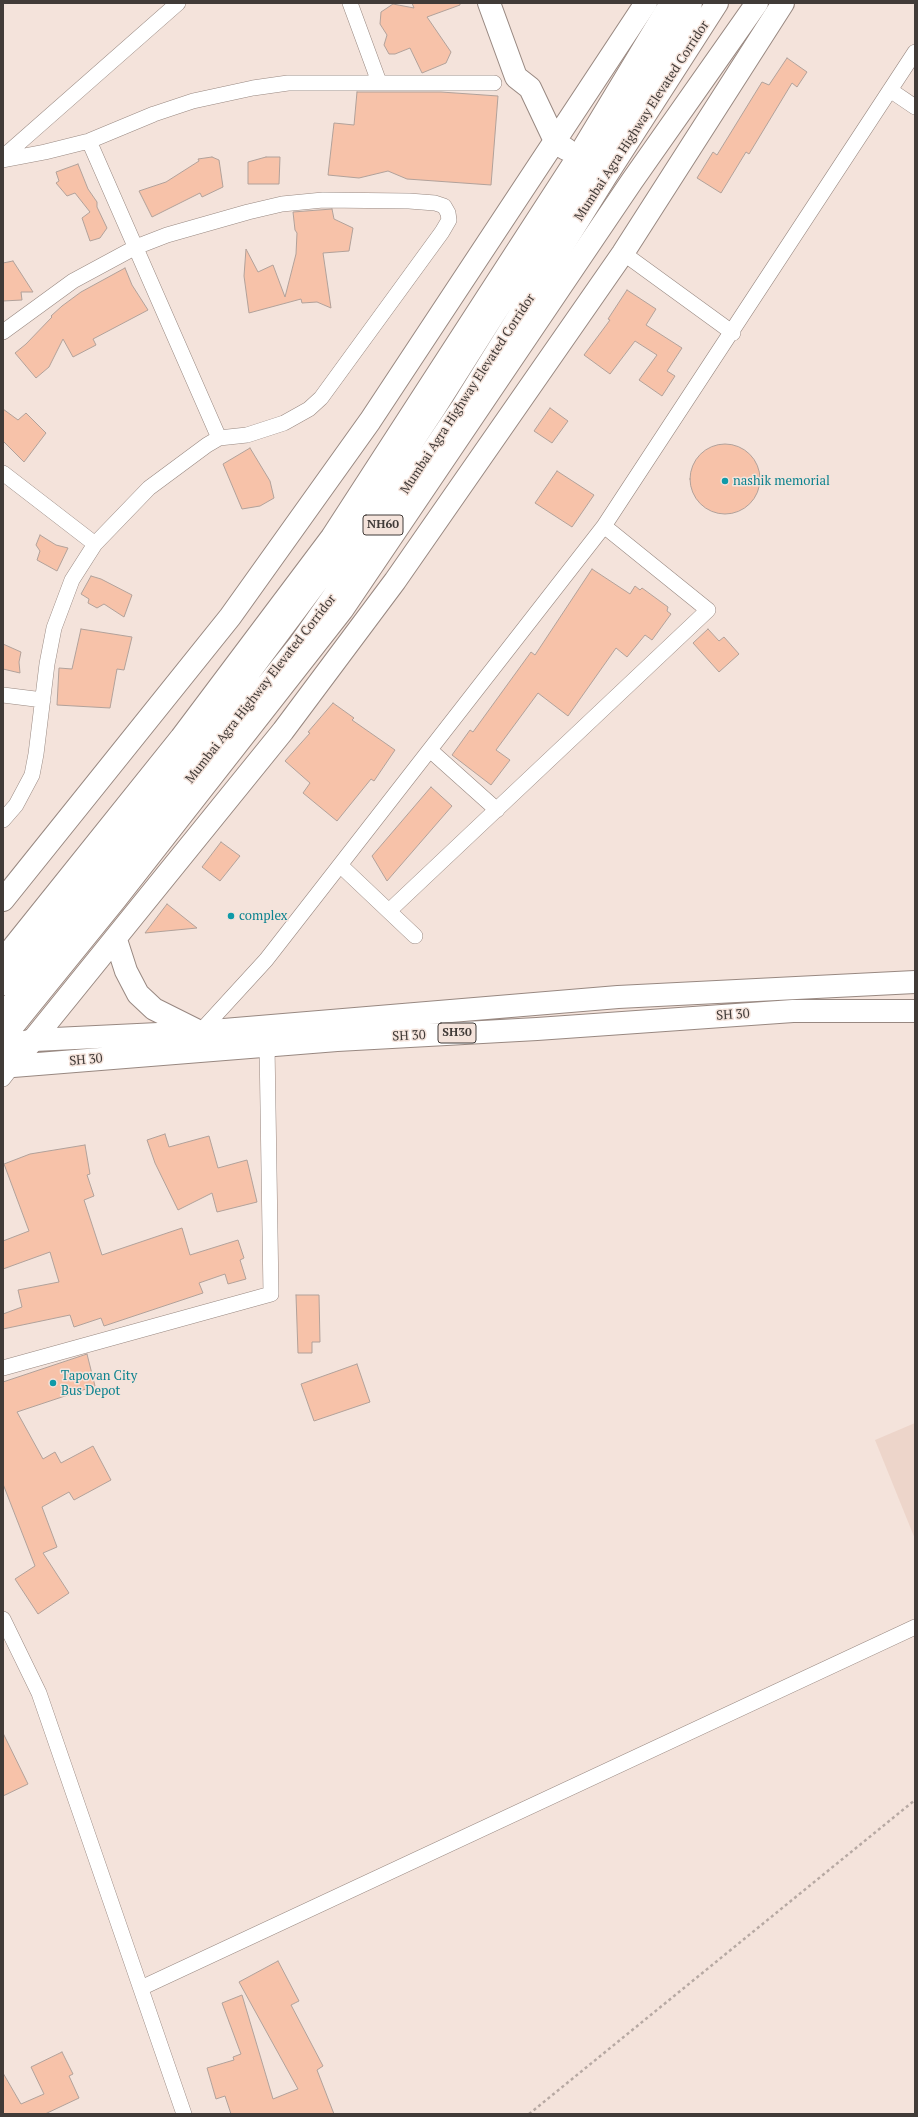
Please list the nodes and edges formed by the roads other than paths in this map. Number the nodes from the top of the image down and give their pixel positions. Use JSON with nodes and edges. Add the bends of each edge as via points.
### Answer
{"nodes":[{"id":1,"x":178,"y":3,"type":"edge"},
{"id":2,"x":350,"y":3,"type":"edge"},
{"id":3,"x":489,"y":3,"type":"edge"},
{"id":4,"x":504,"y":3,"type":"edge"},
{"id":5,"x":646,"y":3,"type":"edge"},
{"id":6,"x":670,"y":3,"type":"edge"},
{"id":7,"x":691,"y":3,"type":"edge"},
{"id":8,"x":717,"y":3,"type":"edge"},
{"id":9,"x":757,"y":3,"type":"edge"},
{"id":10,"x":783,"y":3,"type":"edge"},
{"id":11,"x":915,"y":52,"type":"edge"},
{"id":12,"x":379,"y":82,"type":"junction"},
{"id":13,"x":494,"y":83,"type":"dead end"},
{"id":14,"x":530,"y":88,"type":"junction"},
{"id":15,"x":890,"y":90,"type":"junction"},
{"id":16,"x":915,"y":107,"type":"edge"},
{"id":17,"x":89,"y":141,"type":"junction"},
{"id":18,"x":556,"y":143,"type":"junction"},
{"id":19,"x":578,"y":157,"type":"junction"},
{"id":20,"x":3,"y":158,"type":"edge"},
{"id":21,"x":136,"y":247,"type":"junction"},
{"id":22,"x":623,"y":253,"type":"junction"},
{"id":23,"x":3,"y":332,"type":"edge"},
{"id":24,"x":733,"y":333,"type":"junction"},
{"id":25,"x":219,"y":438,"type":"junction"},
{"id":26,"x":3,"y":473,"type":"edge"},
{"id":27,"x":604,"y":526,"type":"junction"},
{"id":28,"x":95,"y":544,"type":"junction"},
{"id":29,"x":3,"y":695,"type":"edge"},
{"id":30,"x":43,"y":700,"type":"junction"},
{"id":31,"x":430,"y":750,"type":"junction"},
{"id":32,"x":497,"y":810,"type":"junction"},
{"id":33,"x":3,"y":820,"type":"edge"},
{"id":34,"x":340,"y":865,"type":"junction"},
{"id":35,"x":3,"y":900,"type":"edge"},
{"id":36,"x":389,"y":912,"type":"junction"},
{"id":37,"x":416,"y":936,"type":"dead end"},
{"id":38,"x":116,"y":940,"type":"junction"},
{"id":39,"x":3,"y":960,"type":"edge"},
{"id":40,"x":915,"y":982,"type":"edge"},
{"id":41,"x":3,"y":984,"type":"edge"},
{"id":42,"x":915,"y":1011,"type":"edge"},
{"id":43,"x":3,"y":1015,"type":"edge"},
{"id":44,"x":3,"y":1038,"type":"edge"},
{"id":45,"x":34,"y":1040,"type":"junction"},
{"id":46,"x":204,"y":1041,"type":"junction"},
{"id":47,"x":267,"y":1045,"type":"junction"},
{"id":48,"x":5,"y":1062,"type":"edge"},
{"id":49,"x":3,"y":1368,"type":"edge"},
{"id":50,"x":3,"y":1619,"type":"edge"},
{"id":51,"x":915,"y":1627,"type":"edge"},
{"id":52,"x":141,"y":1988,"type":"junction"},
{"id":53,"x":184,"y":2114,"type":"edge"}],
"edges":[{"from":1,"to":20,"type":"street"},
{"from":2,"to":12,"type":"street"},
{"from":3,"to":14,"type":"main road","via":[[516,77]]},
{"from":4,"to":14,"type":"main road","via":[[530,71]]},
{"from":5,"to":18,"type":"main road"},
{"from":6,"to":19,"type":"main road"},
{"from":7,"to":41,"type":"main road","name":"Mumbai Agra Highway Elevated Corridor","number":"NH60","via":[[434,409],[340,551],[191,750]]},
{"from":8,"to":43,"type":"main road","name":"Mumbai Agra Highway Elevated Corridor","number":"NH60","via":[[461,409],[355,566],[299,645]]},
{"from":9,"to":44,"type":"main road","via":[[632,180],[342,610]]},
{"from":10,"to":22,"type":"main road"},
{"from":11,"to":15,"type":"street"},
{"from":12,"to":13,"type":"street"},
{"from":12,"to":17,"type":"street","via":[[288,83],[224,94],[154,114]]},
{"from":14,"to":18,"type":"main road"},
{"from":15,"to":16,"type":"street"},
{"from":15,"to":24,"type":"street"},
{"from":17,"to":20,"type":"street","via":[[45,152]]},
{"from":17,"to":21,"type":"street"},
{"from":18,"to":19,"type":"main road"},
{"from":18,"to":35,"type":"main road","via":[[370,421],[230,617]]},
{"from":19,"to":39,"type":"main road","via":[[332,537],[181,738]]},
{"from":21,"to":23,"type":"street","via":[[73,281]]},
{"from":21,"to":25,"type":"street"},
{"from":21,"to":25,"type":"street","via":[[167,235],[248,212],[302,201],[409,201],[435,203],[447,208],[449,220],[442,232],[320,398],[296,417],[271,429]]},
{"from":22,"to":24,"type":"street"},
{"from":22,"to":38,"type":"main road","via":[[395,581],[283,731]]},
{"from":24,"to":27,"type":"street"},
{"from":25,"to":28,"type":"street","via":[[164,476]]},
{"from":26,"to":28,"type":"street"},
{"from":27,"to":31,"type":"street"},
{"from":27,"to":32,"type":"street","via":[[708,610]]},
{"from":28,"to":30,"type":"street","via":[[72,580],[54,628]]},
{"from":29,"to":30,"type":"street"},
{"from":30,"to":33,"type":"street","via":[[32,775],[16,805]]},
{"from":31,"to":32,"type":"street"},
{"from":31,"to":34,"type":"street"},
{"from":32,"to":36,"type":"street"},
{"from":34,"to":36,"type":"street"},
{"from":34,"to":46,"type":"street"},
{"from":36,"to":37,"type":"street"},
{"from":38,"to":45,"type":"main road"},
{"from":38,"to":46,"type":"main road","via":[[126,971],[138,994],[154,1009]]},
{"from":40,"to":46,"type":"main road","name":"SH 30","number":"SH30","via":[[618,996]]},
{"from":42,"to":47,"type":"main road","name":"SH 30","number":"SH30","via":[[793,1011]]},
{"from":45,"to":46,"type":"main road","name":"SH 30","number":"SH30"},
{"from":45,"to":48,"type":"main road","name":"SH 30","number":"SH30"},
{"from":46,"to":47,"type":"main road","name":"SH 30","number":"SH30"},
{"from":46,"to":48,"type":"main road","name":"SH 30","number":"SH30"},
{"from":47,"to":49,"type":"street","via":[[271,1294]]},
{"from":50,"to":52,"type":"street","via":[[39,1693]]},
{"from":51,"to":52,"type":"street"},
{"from":52,"to":53,"type":"street"}]}
